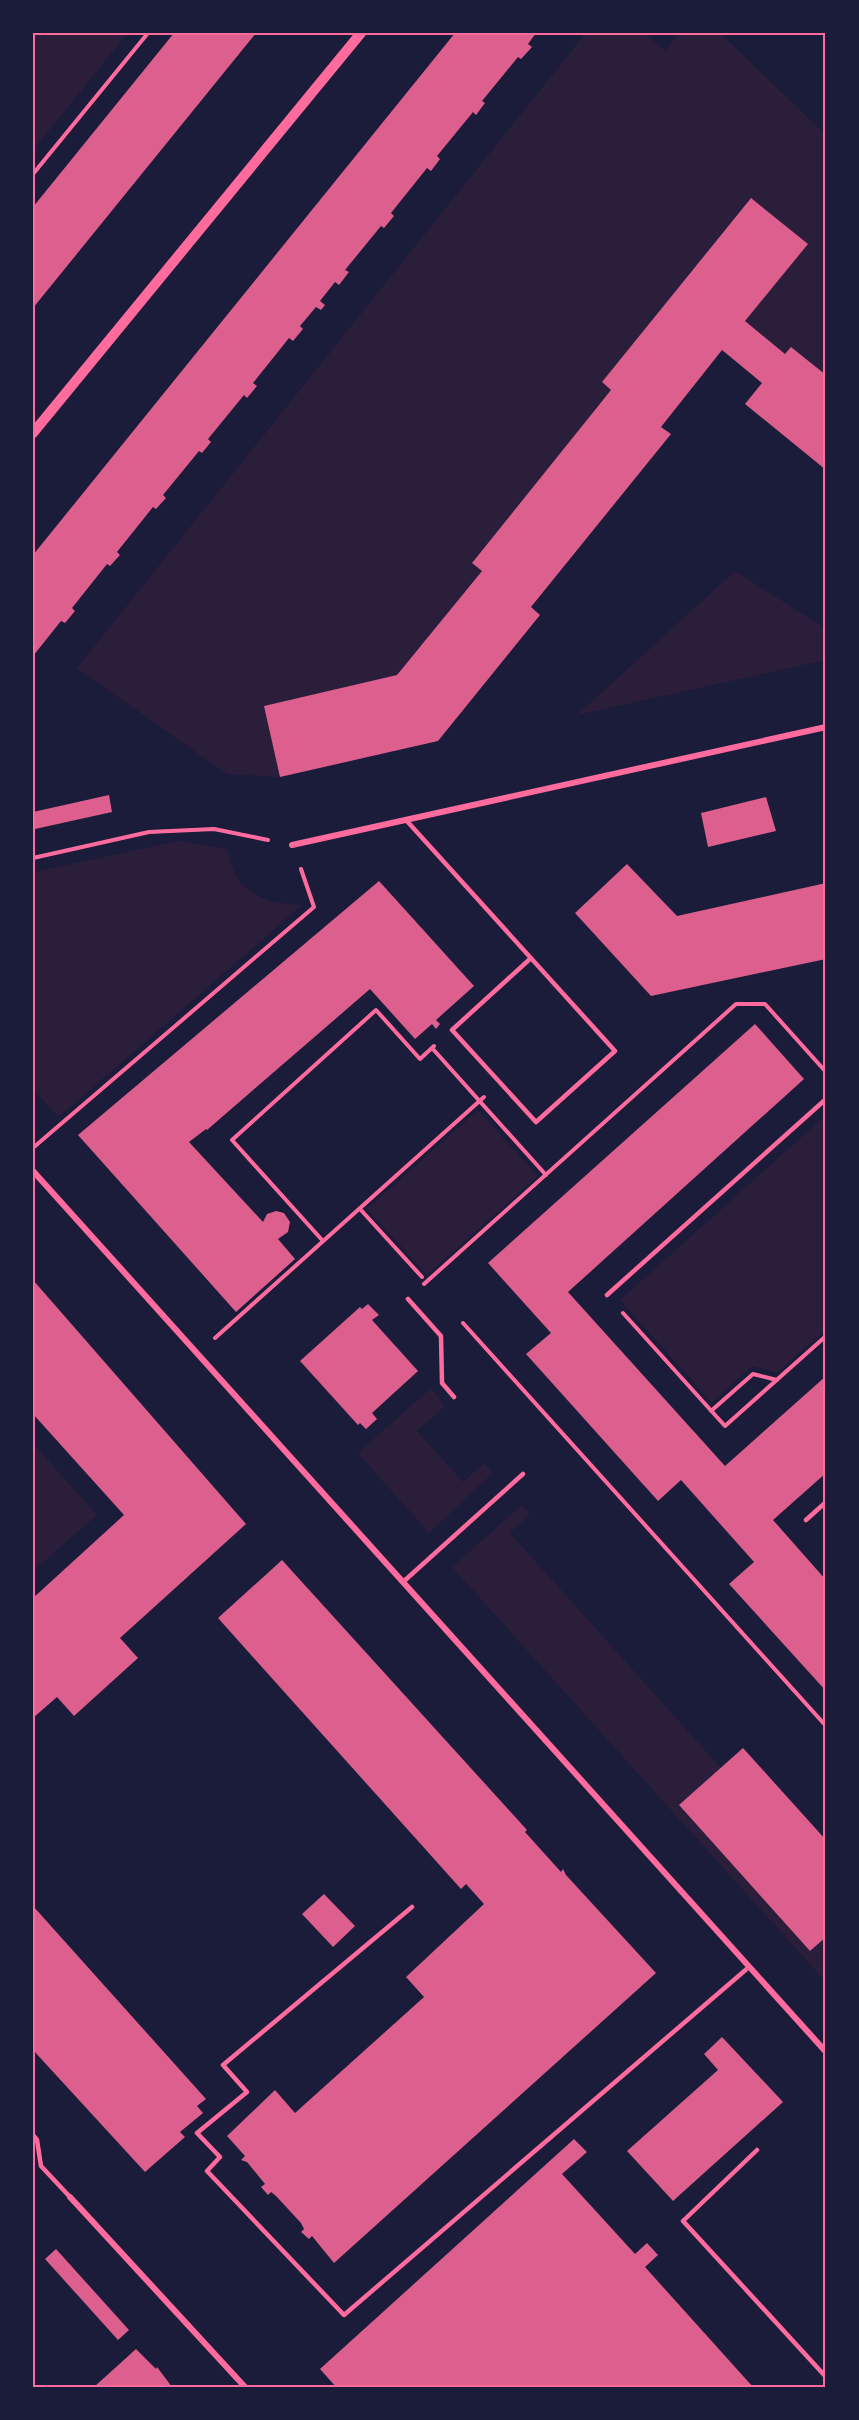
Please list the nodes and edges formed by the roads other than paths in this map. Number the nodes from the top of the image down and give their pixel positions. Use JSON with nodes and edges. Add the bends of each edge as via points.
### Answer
{"nodes":[{"id":1,"x":361,"y":33,"type":"edge"},
{"id":2,"x":33,"y":433,"type":"edge"},
{"id":3,"x":826,"y":727,"type":"edge"},
{"id":4,"x":406,"y":820,"type":"junction"},
{"id":5,"x":292,"y":845,"type":"road end"},
{"id":6,"x":531,"y":958,"type":"junction"},
{"id":7,"x":826,"y":1099,"type":"edge"},
{"id":8,"x":33,"y":1171,"type":"edge"},
{"id":9,"x":607,"y":1295,"type":"road end"},
{"id":10,"x":408,"y":1299,"type":"road end"},
{"id":11,"x":454,"y":1397,"type":"dead end"},
{"id":12,"x":523,"y":1474,"type":"dead end"},
{"id":13,"x":826,"y":1502,"type":"edge"},
{"id":14,"x":806,"y":1520,"type":"dead end"},
{"id":15,"x":403,"y":1582,"type":"junction"},
{"id":16,"x":412,"y":1907,"type":"dead end"},
{"id":17,"x":749,"y":1966,"type":"junction"},
{"id":18,"x":826,"y":2052,"type":"edge"},
{"id":19,"x":33,"y":2135,"type":"edge"},
{"id":20,"x":757,"y":2150,"type":"dead end"},
{"id":21,"x":70,"y":2197,"type":"joint"},
{"id":22,"x":826,"y":2377,"type":"edge"},
{"id":23,"x":245,"y":2387,"type":"edge"}],
"edges":[{"from":1,"to":2,"type":"street"},
{"from":3,"to":4,"type":"street"},
{"from":4,"to":5,"type":"street"},
{"from":4,"to":6,"type":"lane"},
{"from":6,"to":6,"type":"lane","via":[[615,1051],[536,1122],[452,1030]]},
{"from":7,"to":9,"type":"lane"},
{"from":8,"to":15,"type":"street"},
{"from":10,"to":11,"type":"lane","via":[[441,1336],[442,1383]]},
{"from":12,"to":15,"type":"lane"},
{"from":13,"to":14,"type":"lane"},
{"from":15,"to":17,"type":"street"},
{"from":16,"to":17,"type":"lane","via":[[223,2065],[246,2092],[196,2133],[220,2157],[207,2171],[344,2315]]},
{"from":17,"to":18,"type":"street"},
{"from":19,"to":21,"type":"lane","via":[[41,2166]]},
{"from":20,"to":22,"type":"lane","via":[[683,2221]]},
{"from":21,"to":23,"type":"street"}]}
